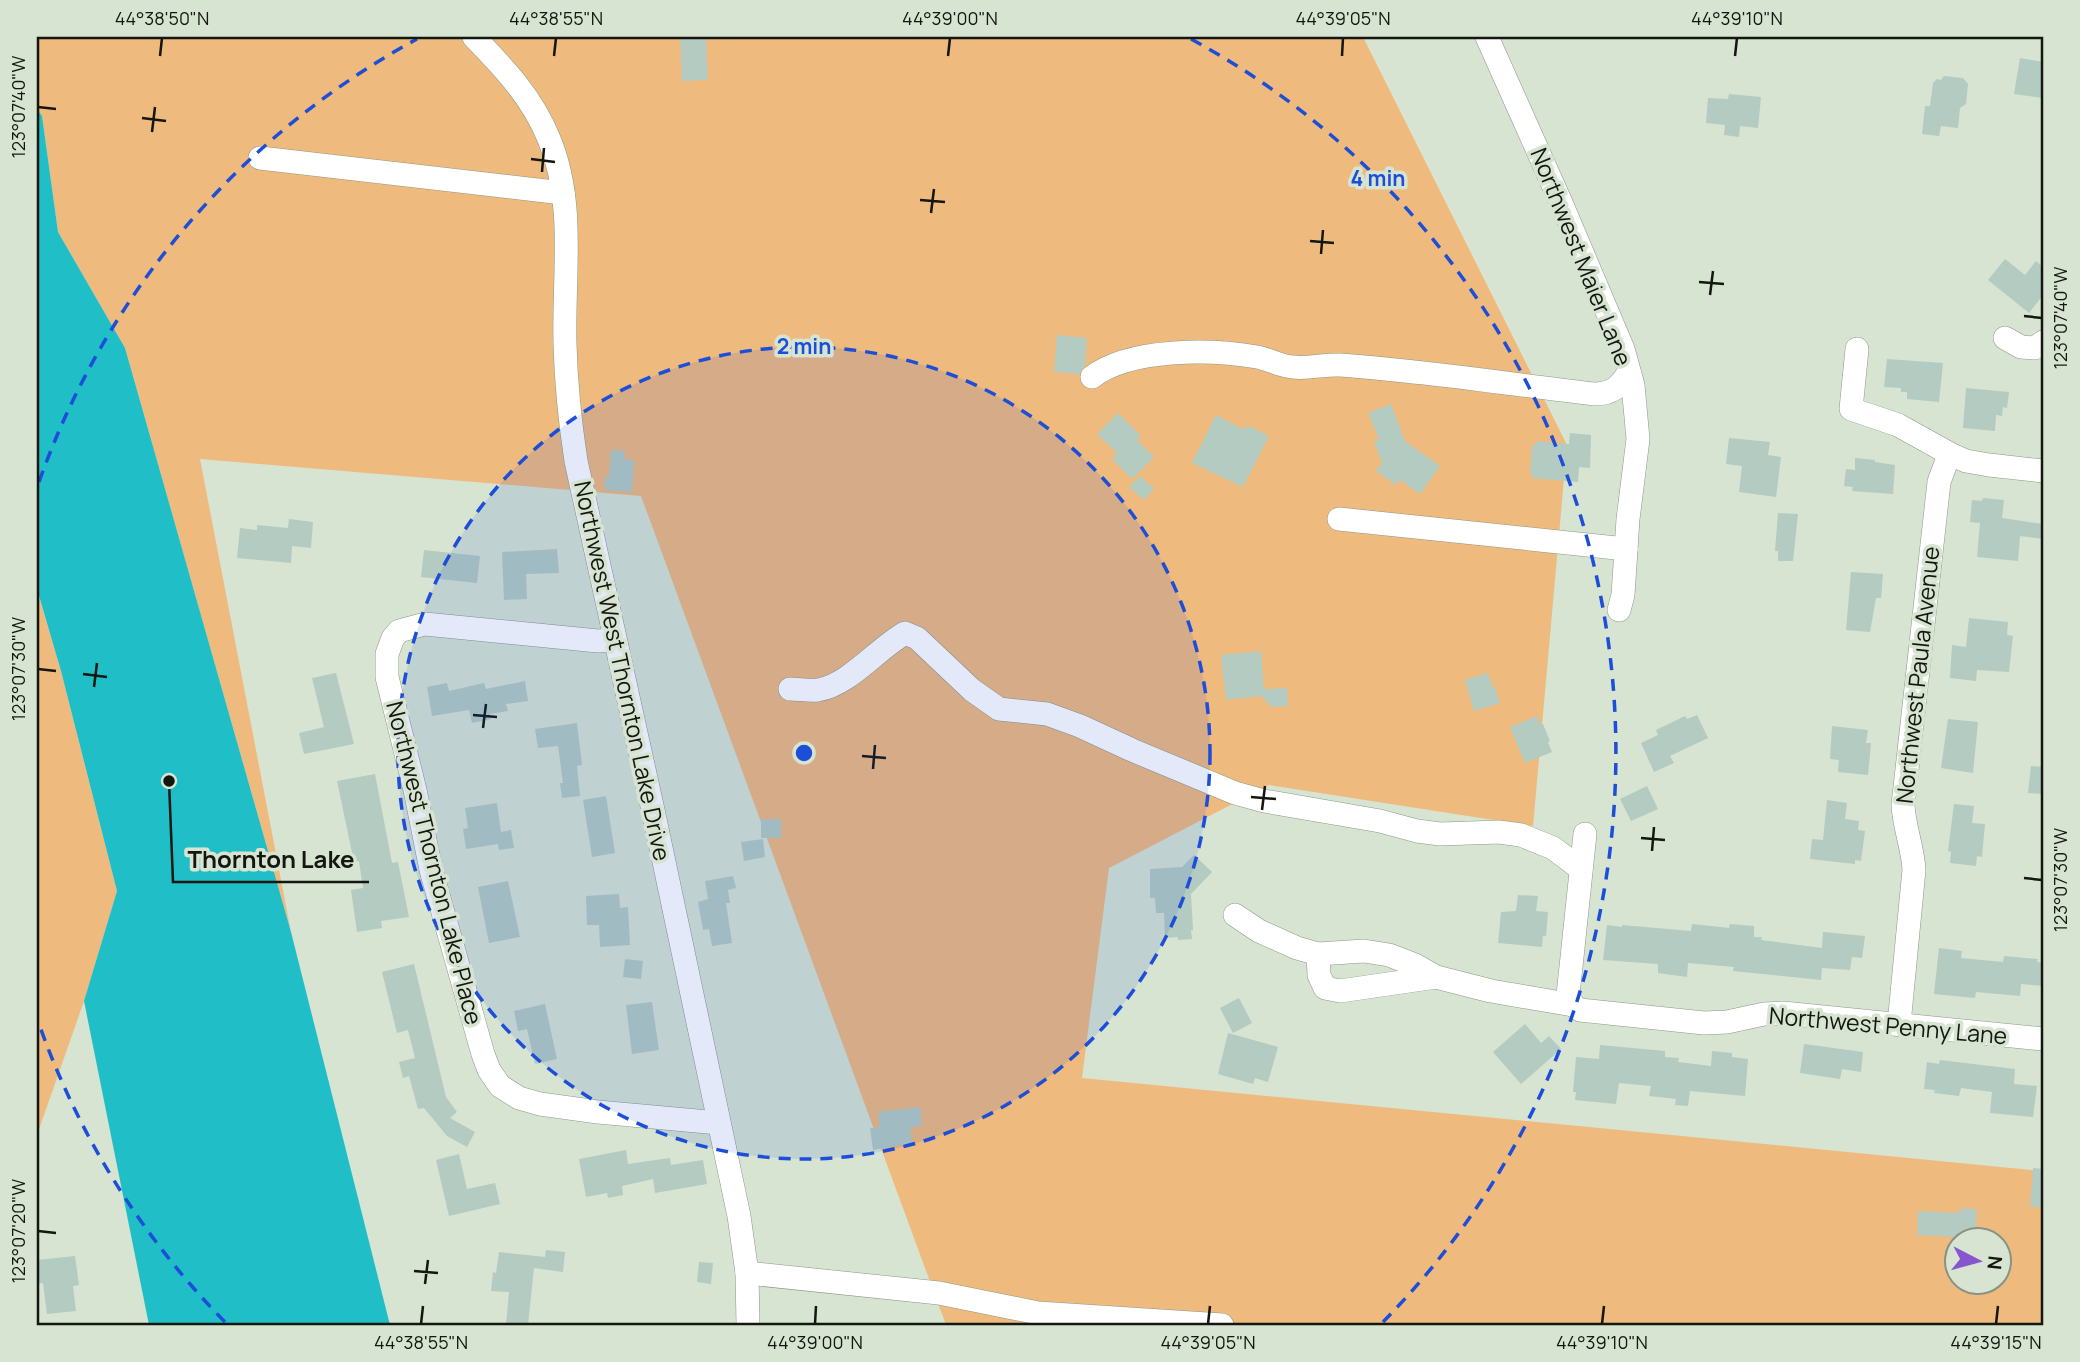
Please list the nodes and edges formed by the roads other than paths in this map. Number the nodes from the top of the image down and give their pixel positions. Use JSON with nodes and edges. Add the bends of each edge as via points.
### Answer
{"nodes":[{"id":1,"x":474,"y":37,"type":"edge"},
{"id":2,"x":1487,"y":37,"type":"edge"},
{"id":3,"x":260,"y":158,"type":"dead end"},
{"id":4,"x":563,"y":193,"type":"junction"},
{"id":5,"x":2005,"y":338,"type":"dead end"},
{"id":6,"x":2043,"y":342,"type":"edge"},
{"id":7,"x":1857,"y":349,"type":"dead end"},
{"id":8,"x":1629,"y":372,"type":"junction"},
{"id":9,"x":1092,"y":377,"type":"dead end"},
{"id":10,"x":1952,"y":455,"type":"junction"},
{"id":11,"x":2043,"y":471,"type":"edge"},
{"id":12,"x":1339,"y":519,"type":"dead end"},
{"id":13,"x":1626,"y":549,"type":"junction"},
{"id":14,"x":1619,"y":610,"type":"dead end"},
{"id":15,"x":615,"y":640,"type":"junction"},
{"id":16,"x":790,"y":689,"type":"dead end"},
{"id":17,"x":1585,"y":834,"type":"dead end"},
{"id":18,"x":1581,"y":869,"type":"junction"},
{"id":19,"x":1235,"y":915,"type":"dead end"},
{"id":20,"x":1318,"y":954,"type":"junction"},
{"id":21,"x":1436,"y":977,"type":"junction"},
{"id":22,"x":1573,"y":1005,"type":"junction"},
{"id":23,"x":1899,"y":1024,"type":"junction"},
{"id":24,"x":2043,"y":1039,"type":"edge"},
{"id":25,"x":719,"y":1123,"type":"junction"},
{"id":26,"x":747,"y":1272,"type":"junction"},
{"id":27,"x":748,"y":1325,"type":"edge"},
{"id":28,"x":1222,"y":1325,"type":"edge"}],
"edges":[{"from":1,"to":4,"type":"street","name":"Northwest West Thornton Lake Drive","via":[[510,74],[535,112],[554,152]]},
{"from":2,"to":8,"type":"street","name":"Northwest Maier Lane"},
{"from":3,"to":4,"type":"street"},
{"from":4,"to":15,"type":"street","name":"Northwest West Thornton Lake Drive","via":[[569,411]]},
{"from":5,"to":6,"type":"street","via":[[2021,347],[2035,348]]},
{"from":7,"to":10,"type":"street","via":[[1851,409],[1898,425]]},
{"from":8,"to":9,"type":"street","via":[[1612,392],[1594,394],[1337,365],[1293,368],[1257,357],[1184,353],[1133,358]]},
{"from":8,"to":13,"type":"street","name":"Northwest Maier Lane","via":[[1638,439]]},
{"from":10,"to":11,"type":"street"},
{"from":10,"to":23,"type":"street","name":"Northwest Paula Avenue","via":[[1939,482],[1903,805],[1914,870]]},
{"from":12,"to":13,"type":"street"},
{"from":13,"to":14,"type":"street","name":"Northwest Maier Lane"},
{"from":15,"to":25,"type":"street","name":"Northwest West Thornton Lake Drive"},
{"from":15,"to":25,"type":"street","name":"Northwest Thornton Lake Place","via":[[425,624],[400,631],[393,638],[387,677],[431,870],[494,1079],[519,1098],[540,1104]]},
{"from":16,"to":18,"type":"street","via":[[817,690],[836,684],[905,633],[917,638],[999,709],[1047,714],[1235,793],[1417,831],[1521,835],[1553,848]]},
{"from":17,"to":18,"type":"street"},
{"from":18,"to":22,"type":"street","via":[[1568,995]]},
{"from":19,"to":20,"type":"street","via":[[1259,931]]},
{"from":20,"to":21,"type":"street","via":[[1364,951],[1389,955]]},
{"from":20,"to":21,"type":"street","via":[[1325,988],[1340,991]]},
{"from":21,"to":22,"type":"street","name":"Northwest Penny Lane"},
{"from":22,"to":23,"type":"street","name":"Northwest Penny Lane","via":[[1586,1011],[1704,1023],[1783,1013]]},
{"from":23,"to":24,"type":"street","name":"Northwest Penny Lane"},
{"from":25,"to":26,"type":"street","name":"Northwest West Thornton Lake Drive"},
{"from":26,"to":27,"type":"street","name":"Northwest West Thornton Lake Drive"},
{"from":26,"to":28,"type":"street","via":[[939,1293],[1038,1313]]}]}
